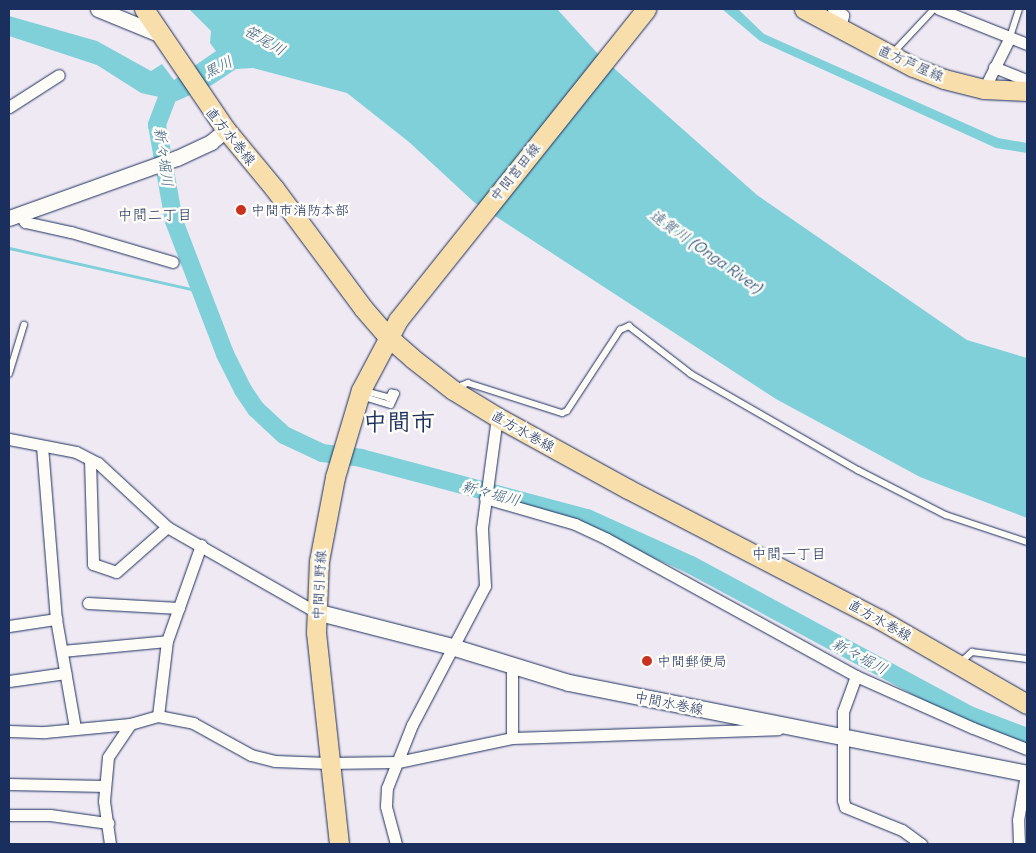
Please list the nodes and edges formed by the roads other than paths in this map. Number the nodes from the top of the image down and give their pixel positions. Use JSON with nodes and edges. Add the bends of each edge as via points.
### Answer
{"nodes":[{"id":1,"x":98,"y":9,"type":"edge"},
{"id":2,"x":144,"y":9,"type":"edge"},
{"id":3,"x":646,"y":9,"type":"edge"},
{"id":4,"x":804,"y":9,"type":"edge"},
{"id":5,"x":833,"y":9,"type":"edge"},
{"id":6,"x":934,"y":9,"type":"edge"},
{"id":7,"x":939,"y":9,"type":"edge"},
{"id":8,"x":1019,"y":9,"type":"edge"},
{"id":9,"x":840,"y":29,"type":"junction"},
{"id":10,"x":161,"y":35,"type":"junction"},
{"id":11,"x":1010,"y":37,"type":"junction"},
{"id":12,"x":1027,"y":44,"type":"edge"},
{"id":13,"x":891,"y":55,"type":"junction"},
{"id":14,"x":994,"y":68,"type":"junction"},
{"id":15,"x":59,"y":75,"type":"dead end"},
{"id":16,"x":1027,"y":80,"type":"edge"},
{"id":17,"x":984,"y":89,"type":"junction"},
{"id":18,"x":1027,"y":91,"type":"edge"},
{"id":19,"x":9,"y":107,"type":"edge"},
{"id":20,"x":226,"y":130,"type":"junction"},
{"id":21,"x":14,"y":216,"type":"edge"},
{"id":22,"x":173,"y":262,"type":"dead end"},
{"id":23,"x":24,"y":325,"type":"dead end"},
{"id":24,"x":387,"y":336,"type":"junction"},
{"id":25,"x":9,"y":374,"type":"edge"},
{"id":26,"x":453,"y":390,"type":"junction"},
{"id":27,"x":360,"y":393,"type":"junction"},
{"id":28,"x":497,"y":417,"type":"junction"},
{"id":29,"x":9,"y":439,"type":"edge"},
{"id":30,"x":42,"y":446,"type":"junction"},
{"id":31,"x":90,"y":460,"type":"junction"},
{"id":32,"x":485,"y":498,"type":"junction"},
{"id":33,"x":167,"y":527,"type":"junction"},
{"id":34,"x":1027,"y":542,"type":"edge"},
{"id":35,"x":201,"y":545,"type":"junction"},
{"id":36,"x":88,"y":603,"type":"dead end"},
{"id":37,"x":179,"y":608,"type":"junction"},
{"id":38,"x":316,"y":612,"type":"junction"},
{"id":39,"x":56,"y":619,"type":"junction"},
{"id":40,"x":9,"y":626,"type":"edge"},
{"id":41,"x":168,"y":642,"type":"junction"},
{"id":42,"x":452,"y":647,"type":"junction"},
{"id":43,"x":62,"y":651,"type":"junction"},
{"id":44,"x":1027,"y":659,"type":"edge"},
{"id":45,"x":958,"y":666,"type":"junction"},
{"id":46,"x":512,"y":667,"type":"junction"},
{"id":47,"x":65,"y":673,"type":"junction"},
{"id":48,"x":856,"y":676,"type":"junction"},
{"id":49,"x":9,"y":681,"type":"edge"},
{"id":50,"x":1027,"y":704,"type":"edge"},
{"id":51,"x":158,"y":716,"type":"junction"},
{"id":52,"x":130,"y":724,"type":"junction"},
{"id":53,"x":75,"y":728,"type":"junction"},
{"id":54,"x":794,"y":728,"type":"junction"},
{"id":55,"x":9,"y":731,"type":"edge"},
{"id":56,"x":844,"y":736,"type":"junction"},
{"id":57,"x":512,"y":738,"type":"junction"},
{"id":58,"x":1027,"y":748,"type":"edge"},
{"id":59,"x":398,"y":762,"type":"junction"},
{"id":60,"x":328,"y":764,"type":"junction"},
{"id":61,"x":1027,"y":774,"type":"edge"},
{"id":62,"x":9,"y":784,"type":"edge"},
{"id":63,"x":105,"y":786,"type":"junction"},
{"id":64,"x":9,"y":814,"type":"edge"},
{"id":65,"x":108,"y":823,"type":"junction"},
{"id":66,"x":110,"y":844,"type":"edge"},
{"id":67,"x":339,"y":844,"type":"edge"},
{"id":68,"x":396,"y":844,"type":"edge"},
{"id":69,"x":921,"y":844,"type":"edge"},
{"id":70,"x":1019,"y":844,"type":"edge"}],
"edges":[{"from":1,"to":10,"type":"street"},
{"from":2,"to":10,"type":"main road","name":"直方水巻線"},
{"from":3,"to":24,"type":"main road","name":"中間宮田線"},
{"from":4,"to":9,"type":"main road","name":"直方芦屋線"},
{"from":5,"to":9,"type":"street","via":[[843,15]]},
{"from":6,"to":13,"type":"lane"},
{"from":7,"to":11,"type":"street"},
{"from":8,"to":11,"type":"lane"},
{"from":9,"to":13,"type":"main road","name":"直方芦屋線"},
{"from":10,"to":20,"type":"main road","name":"直方水巻線"},
{"from":11,"to":12,"type":"street"},
{"from":11,"to":14,"type":"street"},
{"from":13,"to":17,"type":"main road","name":"直方芦屋線","via":[[944,79]]},
{"from":14,"to":16,"type":"street"},
{"from":14,"to":17,"type":"street"},
{"from":15,"to":19,"type":"street"},
{"from":17,"to":18,"type":"main road","name":"直方芦屋線"},
{"from":20,"to":21,"type":"street","via":[[211,142],[177,158]]},
{"from":20,"to":24,"type":"main road","name":"直方水巻線"},
{"from":21,"to":22,"type":"street","via":[[25,222]]},
{"from":23,"to":25,"type":"lane"},
{"from":24,"to":26,"type":"main road","name":"直方水巻線"},
{"from":24,"to":27,"type":"main road","name":"中間引野線"},
{"from":26,"to":28,"type":"main road","name":"直方水巻線"},
{"from":26,"to":34,"type":"lane","via":[[468,383],[562,413],[567,411],[620,330],[629,326],[692,374],[858,470],[946,515]]},
{"from":27,"to":27,"type":"lane","via":[[389,398],[392,393],[396,394],[391,405]]},
{"from":27,"to":38,"type":"main road","name":"中間引野線","via":[[335,477],[318,561]]},
{"from":28,"to":32,"type":"street"},
{"from":28,"to":45,"type":"main road","name":"直方水巻線","via":[[628,489],[864,610]]},
{"from":29,"to":30,"type":"street"},
{"from":30,"to":31,"type":"street","via":[[76,452]]},
{"from":30,"to":39,"type":"street"},
{"from":31,"to":33,"type":"street","via":[[98,463]]},
{"from":31,"to":33,"type":"street","via":[[93,564],[116,572]]},
{"from":32,"to":42,"type":"street","via":[[482,528],[485,586]]},
{"from":32,"to":48,"type":"street","via":[[575,524],[607,539]]},
{"from":33,"to":35,"type":"street"},
{"from":35,"to":37,"type":"street"},
{"from":35,"to":38,"type":"street"},
{"from":36,"to":37,"type":"street"},
{"from":37,"to":41,"type":"street"},
{"from":38,"to":42,"type":"main road","name":"中間水巻線"},
{"from":38,"to":60,"type":"main road","name":"中間引野線"},
{"from":39,"to":40,"type":"street"},
{"from":39,"to":43,"type":"street"},
{"from":41,"to":43,"type":"street"},
{"from":41,"to":51,"type":"street"},
{"from":42,"to":46,"type":"main road","name":"中間水巻線"},
{"from":42,"to":59,"type":"street","via":[[412,725]]},
{"from":43,"to":47,"type":"street"},
{"from":44,"to":45,"type":"lane","via":[[972,652]]},
{"from":45,"to":50,"type":"main road","name":"直方水巻線"},
{"from":46,"to":54,"type":"main road","name":"中間水巻線","via":[[570,683]]},
{"from":46,"to":57,"type":"street"},
{"from":47,"to":49,"type":"street"},
{"from":47,"to":53,"type":"street"},
{"from":48,"to":56,"type":"street","via":[[843,712]]},
{"from":48,"to":58,"type":"street","via":[[973,728]]},
{"from":51,"to":52,"type":"street"},
{"from":51,"to":60,"type":"street","via":[[193,723],[251,755],[275,761],[296,759]]},
{"from":52,"to":53,"type":"street"},
{"from":52,"to":63,"type":"street","via":[[108,757]]},
{"from":53,"to":55,"type":"street"},
{"from":54,"to":56,"type":"main road","name":"中間水巻線"},
{"from":54,"to":57,"type":"street"},
{"from":56,"to":61,"type":"main road","name":"中間水巻線"},
{"from":56,"to":69,"type":"street","via":[[842,800],[846,807],[902,830]]},
{"from":57,"to":59,"type":"street"},
{"from":59,"to":60,"type":"street"},
{"from":59,"to":68,"type":"street","via":[[387,788],[386,806]]},
{"from":60,"to":67,"type":"main road","name":"中間引野線"},
{"from":61,"to":70,"type":"street","via":[[1018,820]]},
{"from":62,"to":63,"type":"street"},
{"from":63,"to":65,"type":"street"},
{"from":64,"to":65,"type":"street","via":[[50,815]]},
{"from":65,"to":66,"type":"street"}]}
